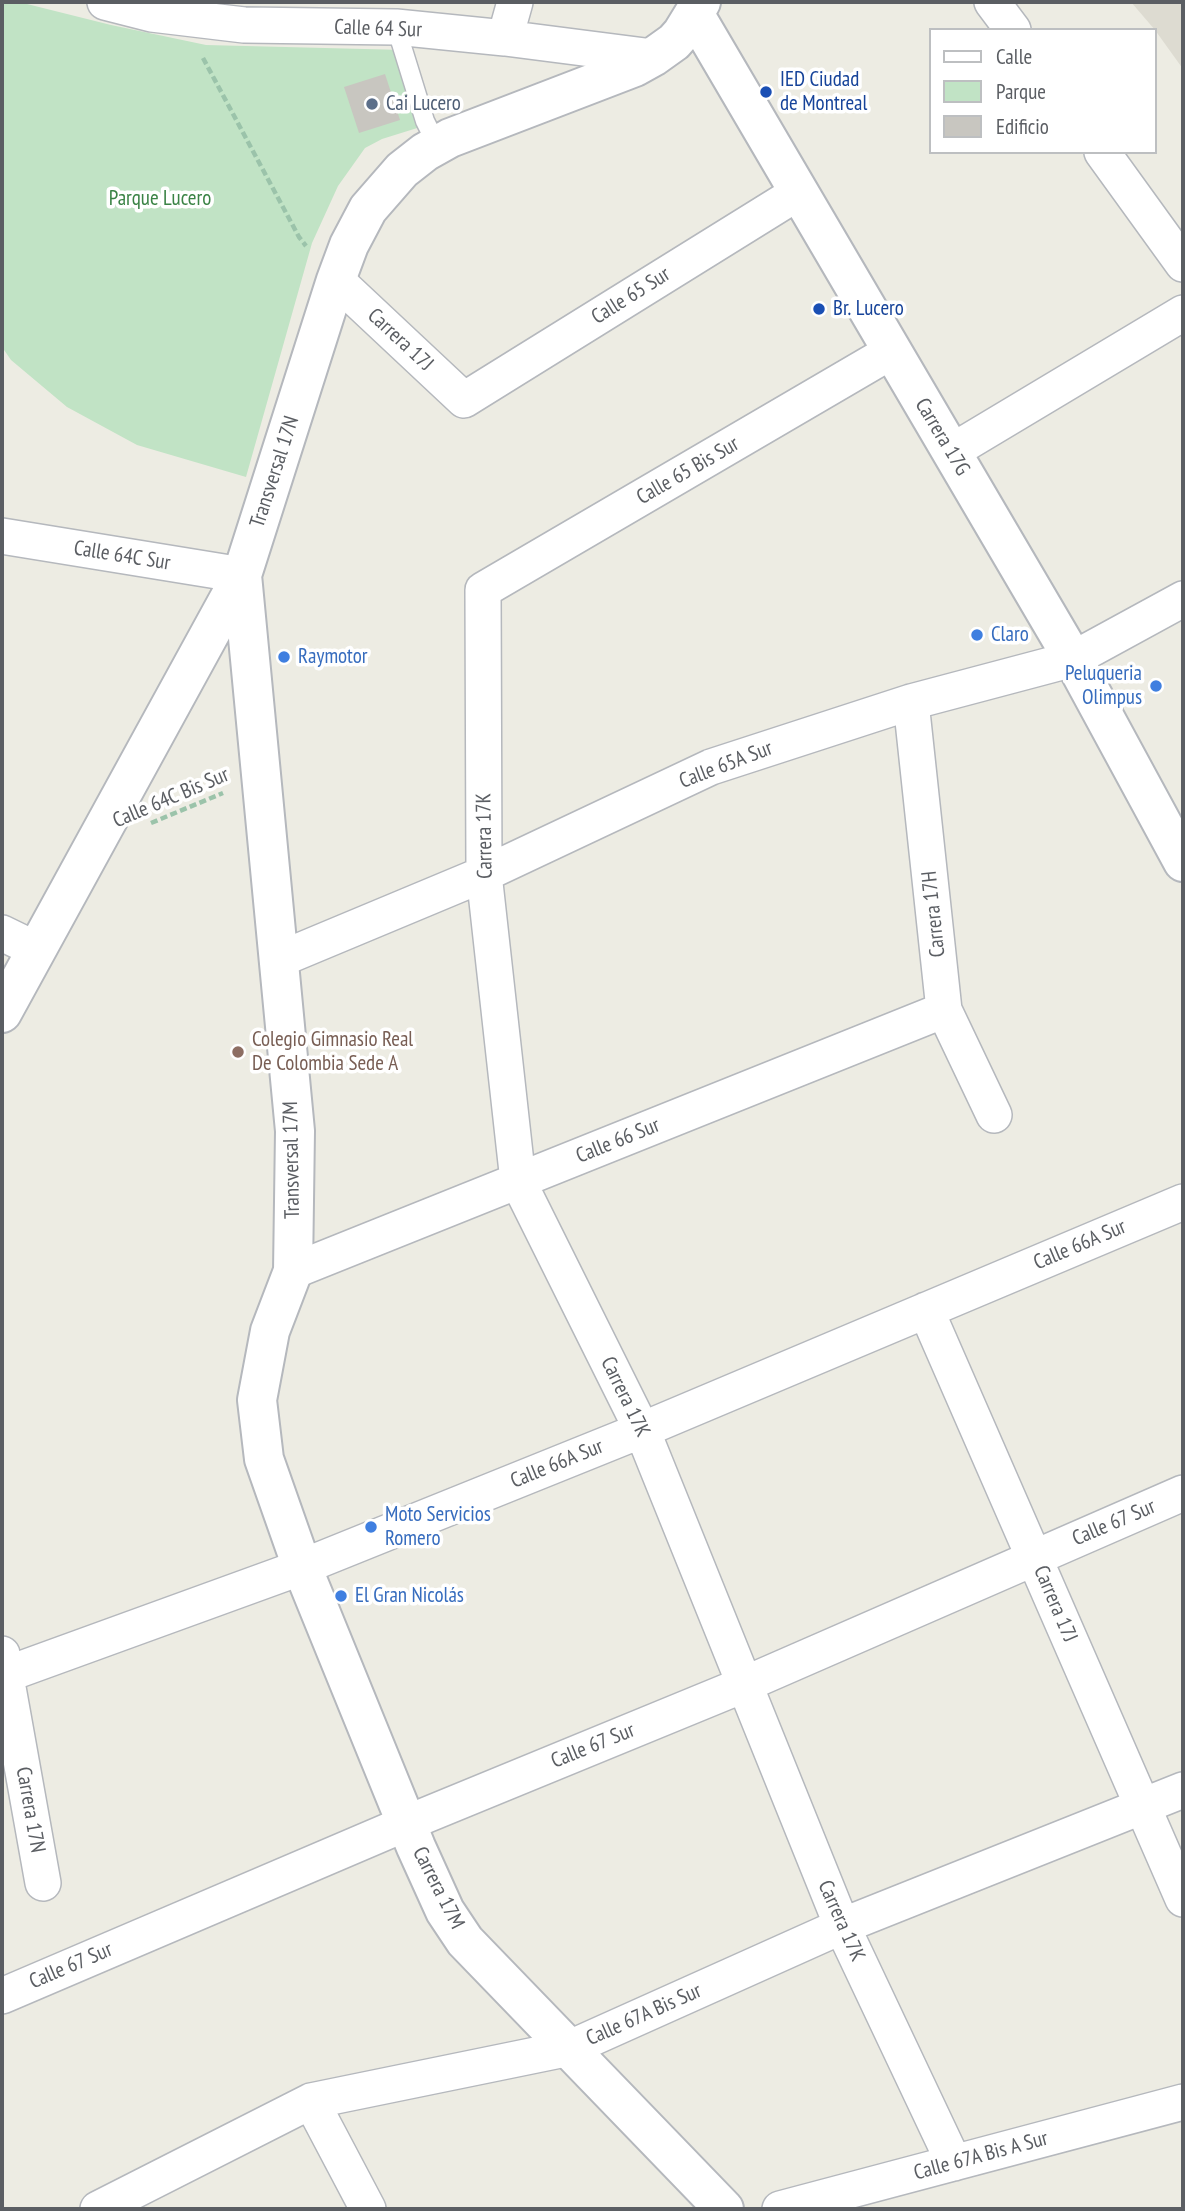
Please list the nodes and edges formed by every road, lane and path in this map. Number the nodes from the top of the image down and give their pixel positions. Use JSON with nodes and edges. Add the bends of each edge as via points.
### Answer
{"nodes":[{"id":1,"x":105,"y":2,"type":"edge"},
{"id":2,"x":515,"y":2,"type":"edge"},
{"id":3,"x":992,"y":2,"type":"edge"},
{"id":4,"x":698,"y":8,"type":"edge"},
{"id":5,"x":163,"y":11,"type":"edge"},
{"id":6,"x":330,"y":14,"type":"edge"},
{"id":7,"x":396,"y":27,"type":"junction"},
{"id":8,"x":1012,"y":28,"type":"edge"},
{"id":9,"x":505,"y":38,"type":"junction"},
{"id":10,"x":653,"y":57,"type":"junction"},
{"id":11,"x":438,"y":145,"type":"junction"},
{"id":12,"x":1103,"y":154,"type":"edge"},
{"id":13,"x":799,"y":192,"type":"junction"},
{"id":14,"x":1183,"y":264,"type":"edge"},
{"id":15,"x":337,"y":280,"type":"junction"},
{"id":16,"x":1183,"y":313,"type":"edge"},
{"id":17,"x":892,"y":351,"type":"junction"},
{"id":18,"x":464,"y":400,"type":"joint"},
{"id":19,"x":951,"y":452,"type":"junction"},
{"id":20,"x":4,"y":542,"type":"edge"},
{"id":21,"x":242,"y":575,"type":"junction"},
{"id":22,"x":483,"y":590,"type":"joint"},
{"id":23,"x":1183,"y":599,"type":"edge"},
{"id":24,"x":1073,"y":659,"type":"junction"},
{"id":25,"x":911,"y":702,"type":"junction"},
{"id":26,"x":260,"y":778,"type":"junction"},
{"id":27,"x":94,"y":847,"type":"junction"},
{"id":28,"x":1183,"y":862,"type":"edge"},
{"id":29,"x":484,"y":874,"type":"junction"},
{"id":30,"x":2,"y":933,"type":"edge"},
{"id":31,"x":37,"y":950,"type":"junction"},
{"id":32,"x":278,"y":960,"type":"junction"},
{"id":33,"x":944,"y":1010,"type":"junction"},
{"id":34,"x":2,"y":1013,"type":"edge"},
{"id":35,"x":994,"y":1115,"type":"dead end"},
{"id":36,"x":519,"y":1181,"type":"junction"},
{"id":37,"x":1183,"y":1202,"type":"edge"},
{"id":38,"x":293,"y":1272,"type":"junction"},
{"id":39,"x":926,"y":1310,"type":"junction"},
{"id":40,"x":642,"y":1430,"type":"junction"},
{"id":41,"x":1183,"y":1493,"type":"edge"},
{"id":42,"x":1035,"y":1557,"type":"junction"},
{"id":43,"x":302,"y":1567,"type":"junction"},
{"id":44,"x":3,"y":1668,"type":"edge"},
{"id":45,"x":743,"y":1685,"type":"junction"},
{"id":46,"x":1183,"y":1790,"type":"edge"},
{"id":47,"x":1143,"y":1808,"type":"junction"},
{"id":48,"x":407,"y":1823,"type":"junction"},
{"id":49,"x":43,"y":1883,"type":"dead end"},
{"id":50,"x":1183,"y":1899,"type":"edge"},
{"id":51,"x":842,"y":1926,"type":"junction"},
{"id":52,"x":2,"y":1996,"type":"edge"},
{"id":53,"x":570,"y":2048,"type":"junction"},
{"id":54,"x":312,"y":2101,"type":"junction"},
{"id":55,"x":1183,"y":2102,"type":"edge"},
{"id":56,"x":954,"y":2163,"type":"junction"},
{"id":57,"x":98,"y":2209,"type":"edge"},
{"id":58,"x":368,"y":2209,"type":"edge"},
{"id":59,"x":724,"y":2209,"type":"edge"},
{"id":60,"x":780,"y":2209,"type":"edge"}],
"edges":[{"from":1,"to":5,"type":"street","name":"Calle 64 Sur"},
{"from":2,"to":9,"type":"street"},
{"from":3,"to":8,"type":"street"},
{"from":4,"to":10,"type":"street","name":"Transversal 17N","via":[[674,42]]},
{"from":4,"to":13,"type":"street","name":"Carrera 17G"},
{"from":5,"to":6,"type":"street","name":"Calle 64 Sur","via":[[244,25]]},
{"from":5,"to":15,"type":"path","via":[[299,237]]},
{"from":6,"to":7,"type":"street","name":"Calle 64 Sur"},
{"from":7,"to":9,"type":"street","name":"Calle 64 Sur"},
{"from":7,"to":11,"type":"lane","via":[[425,121]]},
{"from":9,"to":10,"type":"street","name":"Calle 64 Sur"},
{"from":10,"to":11,"type":"street","name":"Transversal 17N"},
{"from":11,"to":15,"type":"street","name":"Transversal 17N","via":[[402,170],[368,209]]},
{"from":12,"to":14,"type":"street"},
{"from":13,"to":17,"type":"street","name":"Carrera 17G"},
{"from":13,"to":18,"type":"street","name":"Calle 65 Sur"},
{"from":15,"to":18,"type":"street","name":"Carrera 17J"},
{"from":15,"to":21,"type":"street","name":"Transversal 17N"},
{"from":16,"to":19,"type":"street"},
{"from":17,"to":19,"type":"street","name":"Carrera 17G"},
{"from":17,"to":22,"type":"street","name":"Calle 65 Bis Sur"},
{"from":19,"to":24,"type":"street","name":"Carrera 17G"},
{"from":20,"to":21,"type":"street","name":"Calle 64C Sur"},
{"from":21,"to":26,"type":"street","name":"Transversal 17M"},
{"from":21,"to":27,"type":"street","name":"Transversal 17N"},
{"from":22,"to":29,"type":"street","name":"Carrera 17K"},
{"from":23,"to":24,"type":"street","name":"Calle 65A Sur"},
{"from":24,"to":25,"type":"street","name":"Calle 65A Sur"},
{"from":24,"to":28,"type":"street","name":"Carrera 17G"},
{"from":25,"to":29,"type":"street","name":"Calle 65A Sur","via":[[711,767]]},
{"from":25,"to":33,"type":"street","name":"Carrera 17H"},
{"from":26,"to":27,"type":"path","name":"Calle 64C Bis Sur"},
{"from":26,"to":32,"type":"street","name":"Transversal 17M"},
{"from":27,"to":31,"type":"street","name":"Transversal 17N"},
{"from":29,"to":32,"type":"street","name":"Calle 65A Sur"},
{"from":29,"to":36,"type":"street","name":"Carrera 17K"},
{"from":30,"to":31,"type":"street"},
{"from":31,"to":34,"type":"street","name":"Transversal 17N"},
{"from":32,"to":38,"type":"street","name":"Transversal 17M","via":[[295,1131]]},
{"from":33,"to":35,"type":"street","name":"Carrera 17H"},
{"from":33,"to":36,"type":"street","name":"Calle 66 Sur"},
{"from":36,"to":38,"type":"street","name":"Calle 66 Sur"},
{"from":36,"to":40,"type":"street","name":"Carrera 17K"},
{"from":37,"to":39,"type":"street","name":"Calle 66A Sur"},
{"from":38,"to":43,"type":"street","name":"Transversal 17M","via":[[270,1331],[257,1400],[264,1458]]},
{"from":39,"to":40,"type":"street","name":"Calle 66A Sur"},
{"from":39,"to":42,"type":"street","name":"Carrera 17J"},
{"from":40,"to":43,"type":"street","name":"Calle 66A Sur"},
{"from":40,"to":45,"type":"street","name":"Carrera 17K"},
{"from":41,"to":42,"type":"street","name":"Calle 67 Sur"},
{"from":42,"to":45,"type":"street","name":"Calle 67 Sur"},
{"from":42,"to":47,"type":"street","name":"Carrera 17J"},
{"from":43,"to":44,"type":"street","name":"Calle 66A Sur"},
{"from":43,"to":48,"type":"street","name":"Carrera 17M"},
{"from":44,"to":49,"type":"street","name":"Carrera 17N"},
{"from":45,"to":48,"type":"street","name":"Calle 67 Sur"},
{"from":45,"to":51,"type":"street","name":"Carrera 17K"},
{"from":46,"to":47,"type":"street","name":"Calle 67A Bis Sur"},
{"from":47,"to":50,"type":"street","name":"Carrera 17J"},
{"from":47,"to":51,"type":"street","name":"Calle 67A Bis Sur"},
{"from":48,"to":52,"type":"street","name":"Calle 67 Sur"},
{"from":48,"to":53,"type":"street","name":"Carrera 17M","via":[[445,1911],[465,1941]]},
{"from":51,"to":53,"type":"street","name":"Calle 67A Bis Sur"},
{"from":51,"to":56,"type":"street","name":"Carrera 17K"},
{"from":53,"to":54,"type":"street","name":"Calle 67A Bis Sur"},
{"from":53,"to":59,"type":"street","name":"Carrera 17M"},
{"from":54,"to":57,"type":"street","name":"Calle 67A Bis Sur"},
{"from":54,"to":58,"type":"street"},
{"from":55,"to":56,"type":"street","name":"Calle 67A Bis A Sur"},
{"from":56,"to":60,"type":"street","name":"Calle 67A Bis A Sur"}]}
